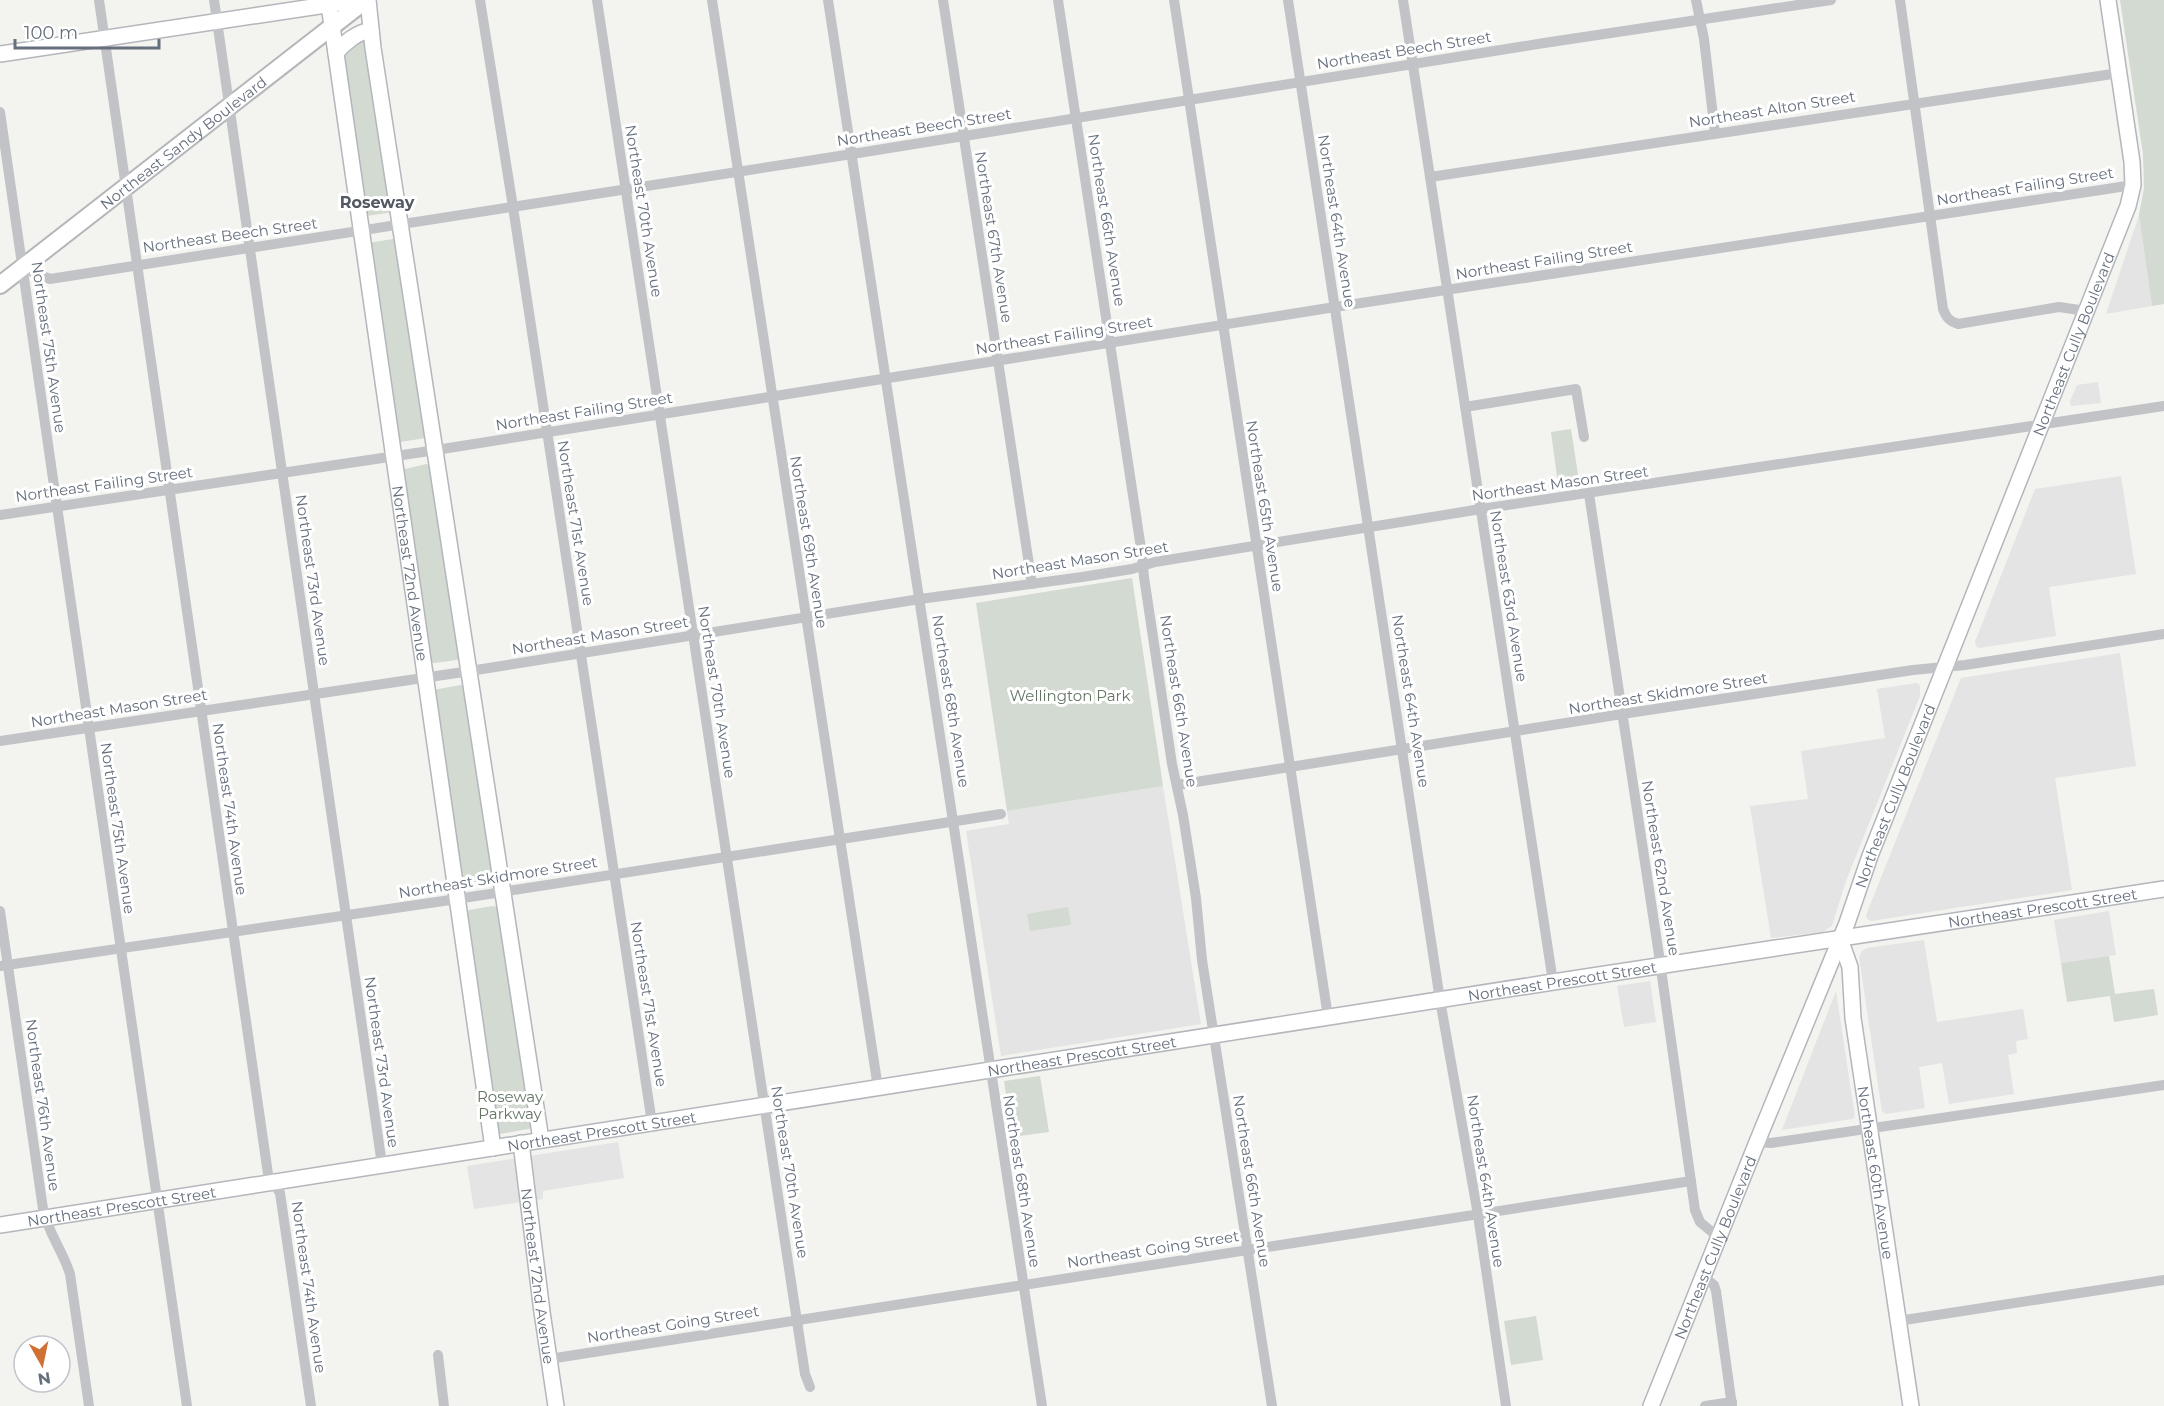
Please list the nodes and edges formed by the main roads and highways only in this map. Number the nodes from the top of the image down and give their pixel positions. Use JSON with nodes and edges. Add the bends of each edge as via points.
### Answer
{"nodes":[{"id":1,"x":367,"y":0,"type":"edge"},
{"id":2,"x":0,"y":285,"type":"edge"}],
"edges":[{"from":1,"to":2,"type":"main road","name":"Northeast Sandy Boulevard"}]}
